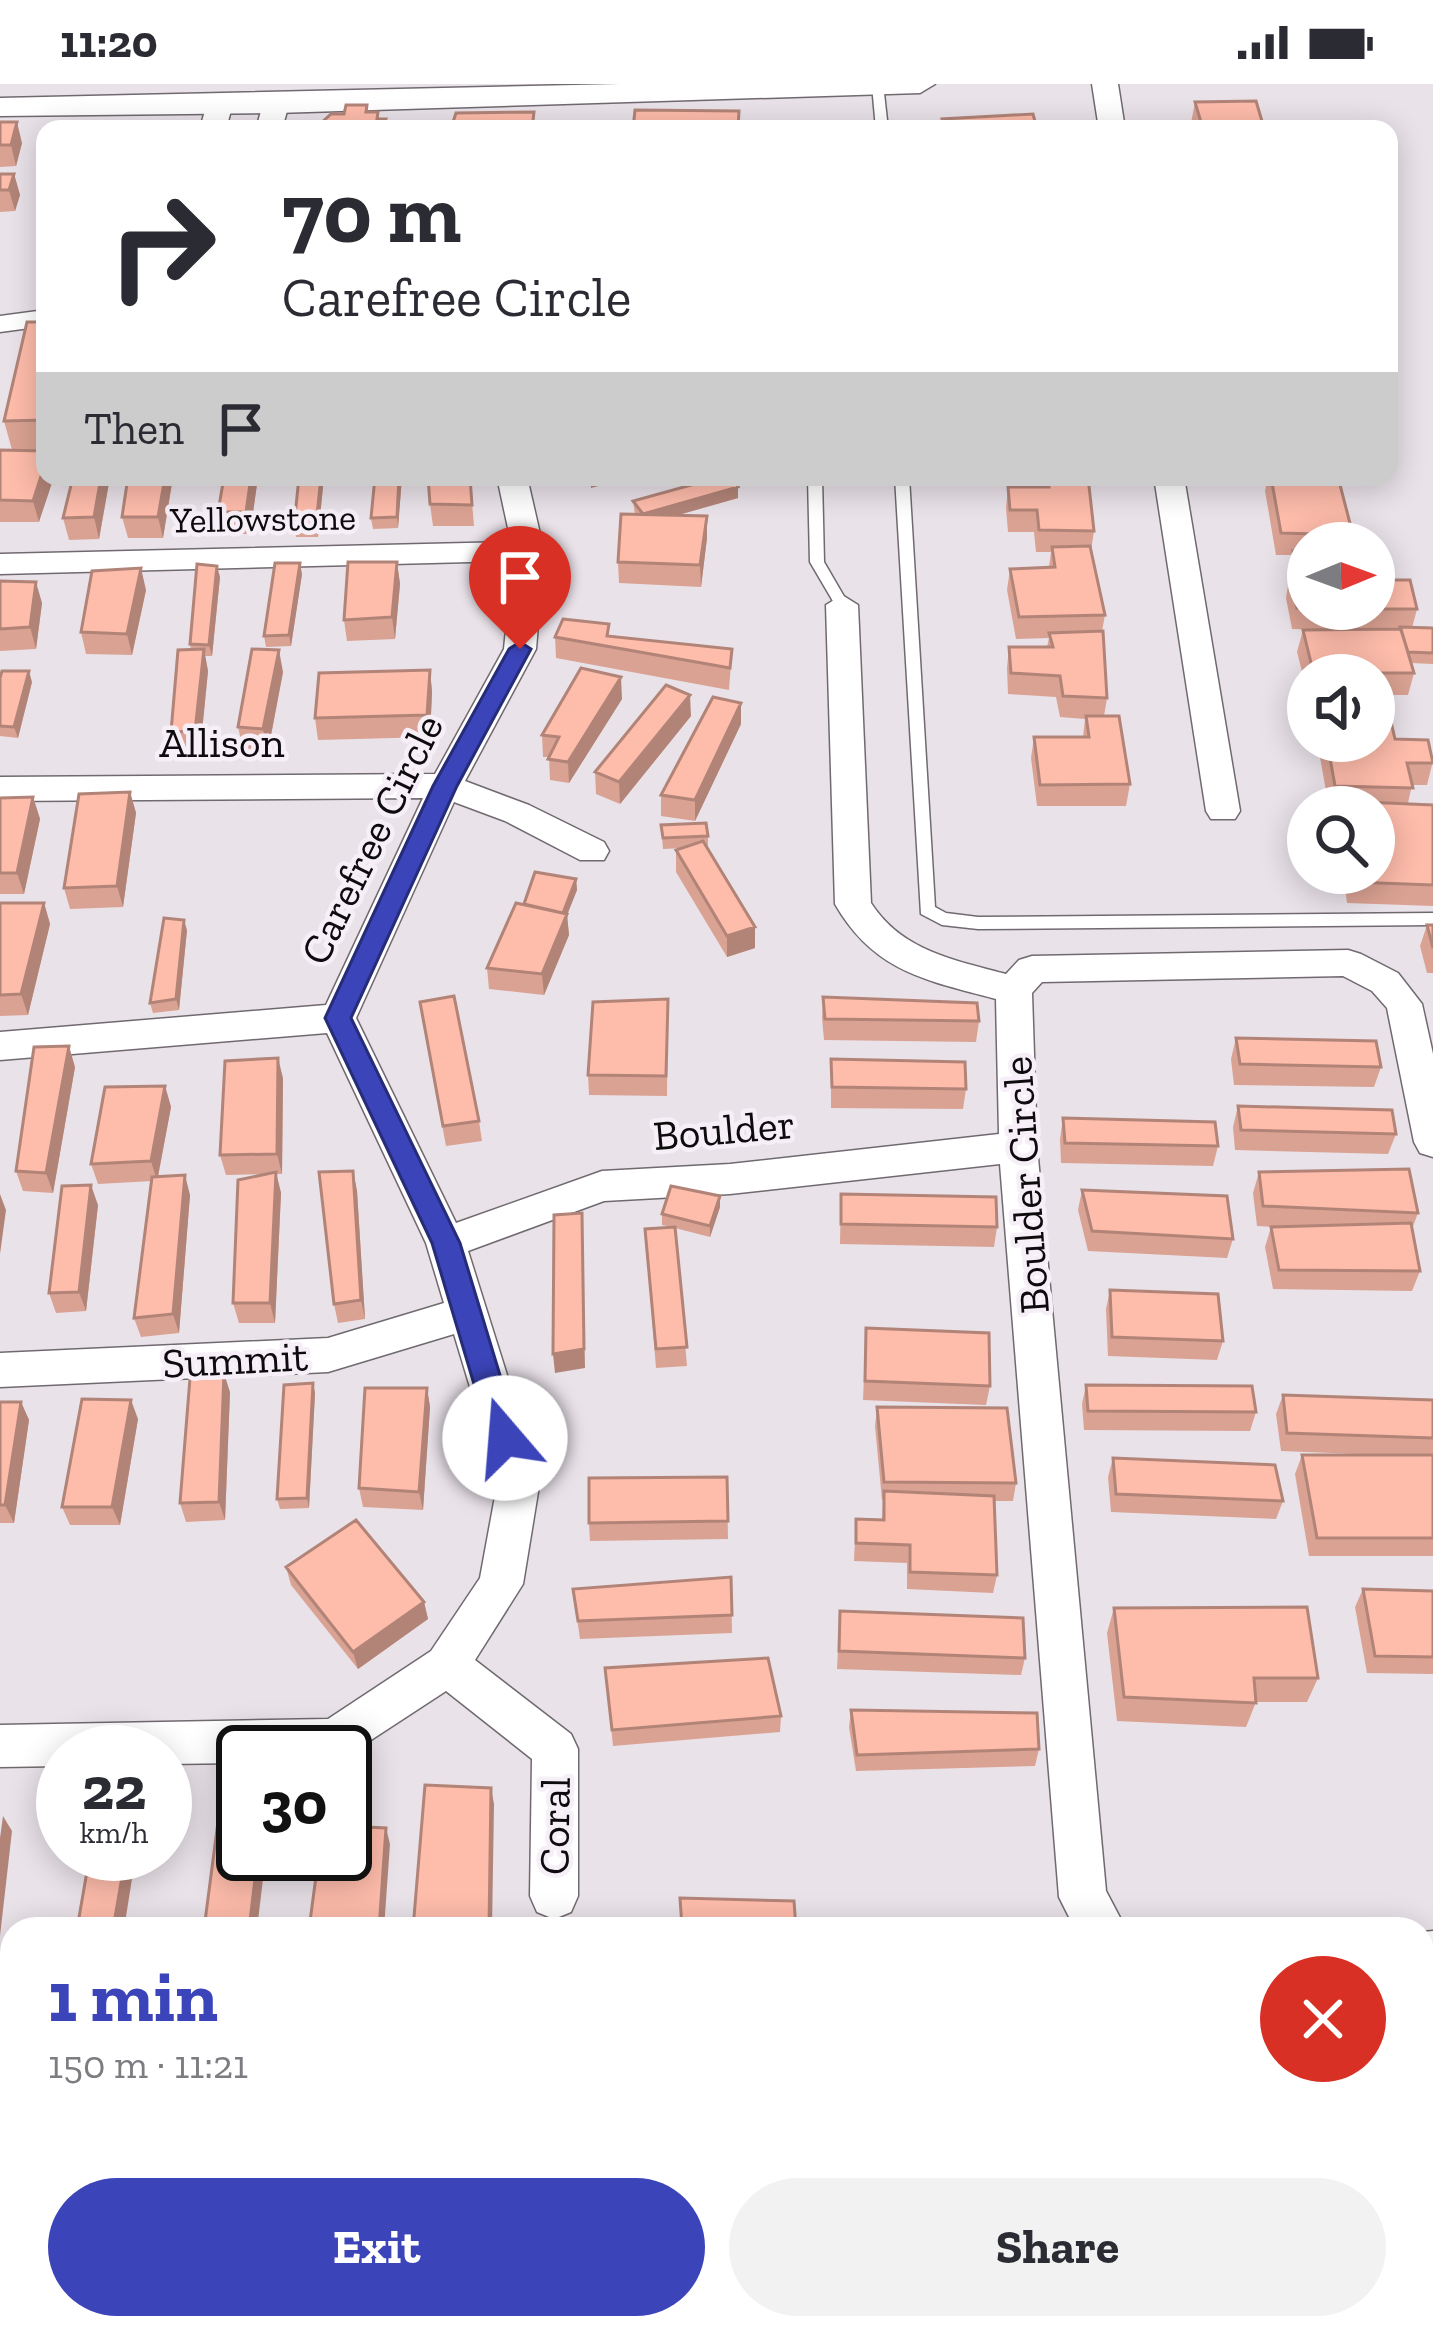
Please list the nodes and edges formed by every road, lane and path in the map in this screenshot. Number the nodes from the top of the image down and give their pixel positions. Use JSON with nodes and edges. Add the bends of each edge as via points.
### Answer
{"nodes":[{"id":1,"x":920,"y":84,"type":"edge"},
{"id":2,"x":1105,"y":84,"type":"edge"},
{"id":3,"x":878,"y":85,"type":"edge"},
{"id":4,"x":762,"y":86,"type":"edge"},
{"id":5,"x":0,"y":106,"type":"edge"},
{"id":6,"x":216,"y":116,"type":"edge"},
{"id":7,"x":273,"y":116,"type":"edge"},
{"id":8,"x":881,"y":120,"type":"edge"},
{"id":9,"x":1111,"y":120,"type":"edge"},
{"id":10,"x":36,"y":319,"type":"edge"},
{"id":11,"x":0,"y":324,"type":"edge"},
{"id":12,"x":514,"y":486,"type":"edge"},
{"id":13,"x":815,"y":486,"type":"edge"},
{"id":14,"x":903,"y":486,"type":"edge"},
{"id":15,"x":1170,"y":486,"type":"edge"},
{"id":16,"x":529,"y":550,"type":"junction"},
{"id":17,"x":0,"y":564,"type":"edge"},
{"id":18,"x":842,"y":604,"type":"joint"},
{"id":19,"x":445,"y":786,"type":"junction"},
{"id":20,"x":0,"y":789,"type":"edge"},
{"id":21,"x":1223,"y":812,"type":"dead end"},
{"id":22,"x":592,"y":850,"type":"dead end"},
{"id":23,"x":1433,"y":919,"type":"edge"},
{"id":24,"x":1014,"y":990,"type":"junction"},
{"id":25,"x":338,"y":1018,"type":"junction"},
{"id":26,"x":0,"y":1046,"type":"edge"},
{"id":27,"x":1433,"y":1142,"type":"edge"},
{"id":28,"x":1018,"y":1147,"type":"junction"},
{"id":29,"x":446,"y":1243,"type":"junction"},
{"id":30,"x":464,"y":1313,"type":"junction"},
{"id":31,"x":0,"y":1370,"type":"edge"},
{"id":32,"x":447,"y":1665,"type":"junction"},
{"id":33,"x":0,"y":1746,"type":"edge"},
{"id":34,"x":554,"y":1896,"type":"dead end"},
{"id":35,"x":1095,"y":1917,"type":"edge"}],
"edges":[{"from":1,"to":3,"type":"street"},
{"from":2,"to":9,"type":"street"},
{"from":3,"to":4,"type":"street"},
{"from":3,"to":8,"type":"lane"},
{"from":4,"to":7,"type":"street"},
{"from":5,"to":6,"type":"street"},
{"from":6,"to":7,"type":"street"},
{"from":10,"to":11,"type":"street"},
{"from":12,"to":16,"type":"street","name":"Carefree Circle"},
{"from":13,"to":18,"type":"lane","via":[[817,562]]},
{"from":14,"to":23,"type":"lane","via":[[927,910],[978,923]]},
{"from":15,"to":21,"type":"street"},
{"from":16,"to":17,"type":"street","name":"Yellowstone"},
{"from":16,"to":19,"type":"street","name":"Carefree Circle","via":[[520,649]]},
{"from":18,"to":24,"type":"street","via":[[854,904],[868,933],[896,955]]},
{"from":19,"to":20,"type":"street","name":"Allison"},
{"from":19,"to":22,"type":"street"},
{"from":19,"to":25,"type":"street","name":"Carefree Circle"},
{"from":24,"to":27,"type":"street","via":[[1032,969],[1348,963],[1385,982],[1404,1004]]},
{"from":24,"to":28,"type":"street","name":"Boulder Circle"},
{"from":25,"to":26,"type":"street"},
{"from":25,"to":29,"type":"street","name":"Carefree Circle"},
{"from":28,"to":29,"type":"street","name":"Boulder","via":[[602,1186]]},
{"from":28,"to":35,"type":"street","name":"Boulder Circle","via":[[1083,1897]]},
{"from":29,"to":30,"type":"street","name":"Carefree Circle"},
{"from":30,"to":31,"type":"street","name":"Summit","via":[[328,1355]]},
{"from":30,"to":32,"type":"street","name":"Carefree Circle","via":[[519,1480],[501,1584]]},
{"from":32,"to":33,"type":"street","name":"Carefree Circle","via":[[335,1740]]},
{"from":32,"to":34,"type":"street","name":"Coral","via":[[555,1749]]}]}
